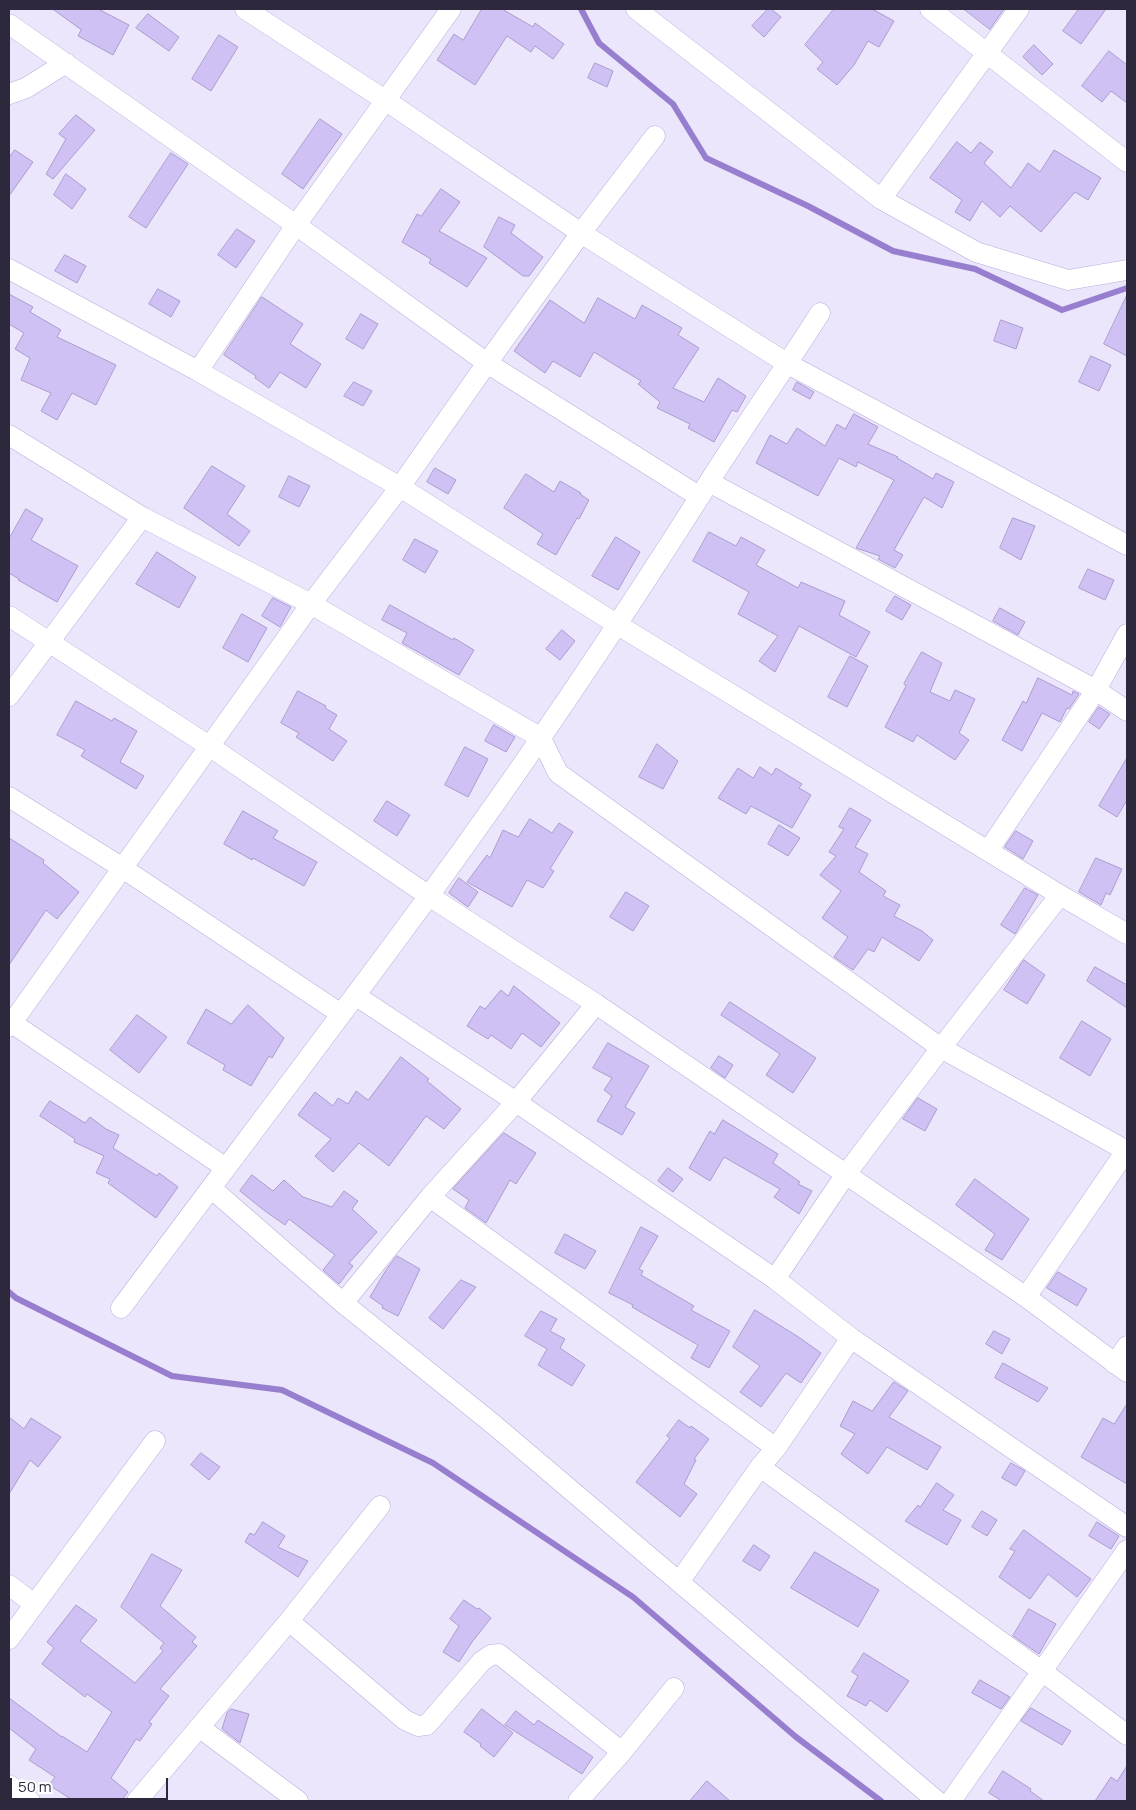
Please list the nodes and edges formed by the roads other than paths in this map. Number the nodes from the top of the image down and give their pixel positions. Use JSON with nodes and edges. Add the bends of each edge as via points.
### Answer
{"nodes":[{"id":1,"x":245,"y":9,"type":"edge"},
{"id":2,"x":451,"y":9,"type":"edge"},
{"id":3,"x":636,"y":9,"type":"edge"},
{"id":4,"x":930,"y":9,"type":"edge"},
{"id":5,"x":1019,"y":9,"type":"edge"},
{"id":6,"x":9,"y":24,"type":"edge"},
{"id":7,"x":986,"y":54,"type":"junction"},
{"id":8,"x":66,"y":64,"type":"junction"},
{"id":9,"x":9,"y":94,"type":"edge"},
{"id":10,"x":385,"y":100,"type":"junction"},
{"id":11,"x":655,"y":136,"type":"dead end"},
{"id":12,"x":1127,"y":162,"type":"edge"},
{"id":13,"x":881,"y":200,"type":"junction"},
{"id":14,"x":296,"y":225,"type":"junction"},
{"id":15,"x":581,"y":233,"type":"junction"},
{"id":16,"x":9,"y":269,"type":"edge"},
{"id":17,"x":1127,"y":270,"type":"edge"},
{"id":18,"x":820,"y":313,"type":"dead end"},
{"id":19,"x":487,"y":362,"type":"junction"},
{"id":20,"x":788,"y":364,"type":"junction"},
{"id":21,"x":198,"y":371,"type":"junction"},
{"id":22,"x":9,"y":435,"type":"edge"},
{"id":23,"x":400,"y":487,"type":"junction"},
{"id":24,"x":705,"y":490,"type":"junction"},
{"id":25,"x":142,"y":517,"type":"junction"},
{"id":26,"x":1127,"y":545,"type":"edge"},
{"id":27,"x":311,"y":604,"type":"junction"},
{"id":28,"x":9,"y":616,"type":"edge"},
{"id":29,"x":618,"y":625,"type":"junction"},
{"id":30,"x":1127,"y":634,"type":"edge"},
{"id":31,"x":48,"y":643,"type":"junction"},
{"id":32,"x":1096,"y":690,"type":"junction"},
{"id":33,"x":9,"y":696,"type":"edge"},
{"id":34,"x":1127,"y":710,"type":"edge"},
{"id":35,"x":541,"y":738,"type":"junction"},
{"id":36,"x":209,"y":746,"type":"junction"},
{"id":37,"x":9,"y":797,"type":"edge"},
{"id":38,"x":988,"y":850,"type":"junction"},
{"id":39,"x":122,"y":867,"type":"junction"},
{"id":40,"x":1060,"y":895,"type":"junction"},
{"id":41,"x":429,"y":896,"type":"junction"},
{"id":42,"x":1127,"y":934,"type":"edge"},
{"id":43,"x":355,"y":995,"type":"junction"},
{"id":44,"x":596,"y":1004,"type":"junction"},
{"id":45,"x":341,"y":1014,"type":"junction"},
{"id":46,"x":10,"y":1025,"type":"edge"},
{"id":47,"x":941,"y":1048,"type":"junction"},
{"id":48,"x":516,"y":1102,"type":"junction"},
{"id":49,"x":1127,"y":1151,"type":"edge"},
{"id":50,"x":226,"y":1168,"type":"junction"},
{"id":51,"x":846,"y":1174,"type":"junction"},
{"id":52,"x":211,"y":1188,"type":"junction"},
{"id":53,"x":430,"y":1197,"type":"junction"},
{"id":54,"x":775,"y":1279,"type":"junction"},
{"id":55,"x":1026,"y":1297,"type":"junction"},
{"id":56,"x":343,"y":1303,"type":"junction"},
{"id":57,"x":121,"y":1308,"type":"dead end"},
{"id":58,"x":851,"y":1338,"type":"junction"},
{"id":59,"x":1127,"y":1346,"type":"edge"},
{"id":60,"x":1121,"y":1368,"type":"edge"},
{"id":61,"x":155,"y":1441,"type":"dead end"},
{"id":62,"x":776,"y":1448,"type":"junction"},
{"id":63,"x":760,"y":1467,"type":"junction"},
{"id":64,"x":380,"y":1506,"type":"dead end"},
{"id":65,"x":1127,"y":1527,"type":"edge"},
{"id":66,"x":1127,"y":1550,"type":"edge"},
{"id":67,"x":679,"y":1582,"type":"junction"},
{"id":68,"x":9,"y":1585,"type":"edge"},
{"id":69,"x":34,"y":1604,"type":"junction"},
{"id":70,"x":289,"y":1620,"type":"junction"},
{"id":71,"x":9,"y":1638,"type":"edge"},
{"id":72,"x":1043,"y":1672,"type":"junction"},
{"id":73,"x":674,"y":1688,"type":"dead end"},
{"id":74,"x":199,"y":1727,"type":"junction"},
{"id":75,"x":1127,"y":1735,"type":"edge"},
{"id":76,"x":622,"y":1752,"type":"junction"},
{"id":77,"x":9,"y":1785,"type":"edge"},
{"id":78,"x":30,"y":1801,"type":"edge"},
{"id":79,"x":137,"y":1801,"type":"edge"},
{"id":80,"x":298,"y":1801,"type":"edge"},
{"id":81,"x":578,"y":1801,"type":"edge"},
{"id":82,"x":937,"y":1801,"type":"edge"},
{"id":83,"x":951,"y":1801,"type":"edge"}],
"edges":[{"from":1,"to":10,"type":"street"},
{"from":2,"to":10,"type":"street"},
{"from":3,"to":13,"type":"street"},
{"from":4,"to":7,"type":"street"},
{"from":5,"to":7,"type":"street"},
{"from":6,"to":8,"type":"street"},
{"from":7,"to":12,"type":"street"},
{"from":7,"to":13,"type":"street"},
{"from":8,"to":9,"type":"street","via":[[26,88]]},
{"from":8,"to":14,"type":"street"},
{"from":10,"to":14,"type":"street"},
{"from":10,"to":15,"type":"street"},
{"from":11,"to":15,"type":"street"},
{"from":13,"to":17,"type":"street","via":[[976,252],[1068,280]]},
{"from":14,"to":19,"type":"street"},
{"from":14,"to":21,"type":"street"},
{"from":15,"to":19,"type":"street"},
{"from":15,"to":20,"type":"street"},
{"from":16,"to":21,"type":"street"},
{"from":18,"to":20,"type":"street"},
{"from":19,"to":23,"type":"street"},
{"from":19,"to":24,"type":"street"},
{"from":20,"to":24,"type":"street"},
{"from":20,"to":26,"type":"street"},
{"from":21,"to":23,"type":"street"},
{"from":22,"to":25,"type":"street"},
{"from":23,"to":27,"type":"street"},
{"from":23,"to":29,"type":"street"},
{"from":24,"to":29,"type":"street"},
{"from":24,"to":32,"type":"street"},
{"from":25,"to":27,"type":"street"},
{"from":25,"to":31,"type":"street"},
{"from":27,"to":35,"type":"street"},
{"from":27,"to":36,"type":"street"},
{"from":28,"to":31,"type":"street"},
{"from":29,"to":35,"type":"street"},
{"from":29,"to":38,"type":"street"},
{"from":30,"to":32,"type":"street"},
{"from":31,"to":33,"type":"street"},
{"from":31,"to":36,"type":"street"},
{"from":32,"to":34,"type":"street"},
{"from":32,"to":38,"type":"street"},
{"from":35,"to":41,"type":"street"},
{"from":35,"to":47,"type":"street","via":[[558,773]]},
{"from":36,"to":39,"type":"street"},
{"from":36,"to":41,"type":"street"},
{"from":37,"to":39,"type":"street"},
{"from":38,"to":40,"type":"street"},
{"from":39,"to":45,"type":"street"},
{"from":39,"to":46,"type":"street"},
{"from":40,"to":42,"type":"street"},
{"from":40,"to":47,"type":"street"},
{"from":41,"to":43,"type":"street"},
{"from":41,"to":44,"type":"street"},
{"from":43,"to":45,"type":"street"},
{"from":43,"to":48,"type":"street"},
{"from":44,"to":48,"type":"street"},
{"from":44,"to":51,"type":"street"},
{"from":45,"to":50,"type":"street"},
{"from":46,"to":50,"type":"street"},
{"from":47,"to":49,"type":"street"},
{"from":47,"to":51,"type":"street"},
{"from":48,"to":53,"type":"street"},
{"from":48,"to":54,"type":"street"},
{"from":49,"to":55,"type":"street"},
{"from":50,"to":52,"type":"street"},
{"from":51,"to":54,"type":"street"},
{"from":51,"to":55,"type":"street"},
{"from":52,"to":56,"type":"street"},
{"from":52,"to":57,"type":"street"},
{"from":53,"to":56,"type":"street"},
{"from":53,"to":62,"type":"street"},
{"from":54,"to":58,"type":"street"},
{"from":55,"to":60,"type":"street"},
{"from":56,"to":67,"type":"street","via":[[493,1424]]},
{"from":58,"to":62,"type":"street"},
{"from":58,"to":65,"type":"street"},
{"from":59,"to":60,"type":"street"},
{"from":61,"to":69,"type":"street"},
{"from":62,"to":63,"type":"street"},
{"from":63,"to":67,"type":"street"},
{"from":63,"to":72,"type":"street"},
{"from":64,"to":70,"type":"street"},
{"from":66,"to":72,"type":"street"},
{"from":67,"to":82,"type":"street"},
{"from":68,"to":69,"type":"street"},
{"from":69,"to":71,"type":"street"},
{"from":70,"to":74,"type":"street"},
{"from":70,"to":76,"type":"street","via":[[405,1720],[418,1726],[427,1725],[482,1661],[499,1654]]},
{"from":72,"to":75,"type":"street"},
{"from":72,"to":83,"type":"street"},
{"from":73,"to":76,"type":"street"},
{"from":74,"to":79,"type":"street"},
{"from":74,"to":80,"type":"street"},
{"from":76,"to":81,"type":"street"},
{"from":77,"to":78,"type":"street"}]}
